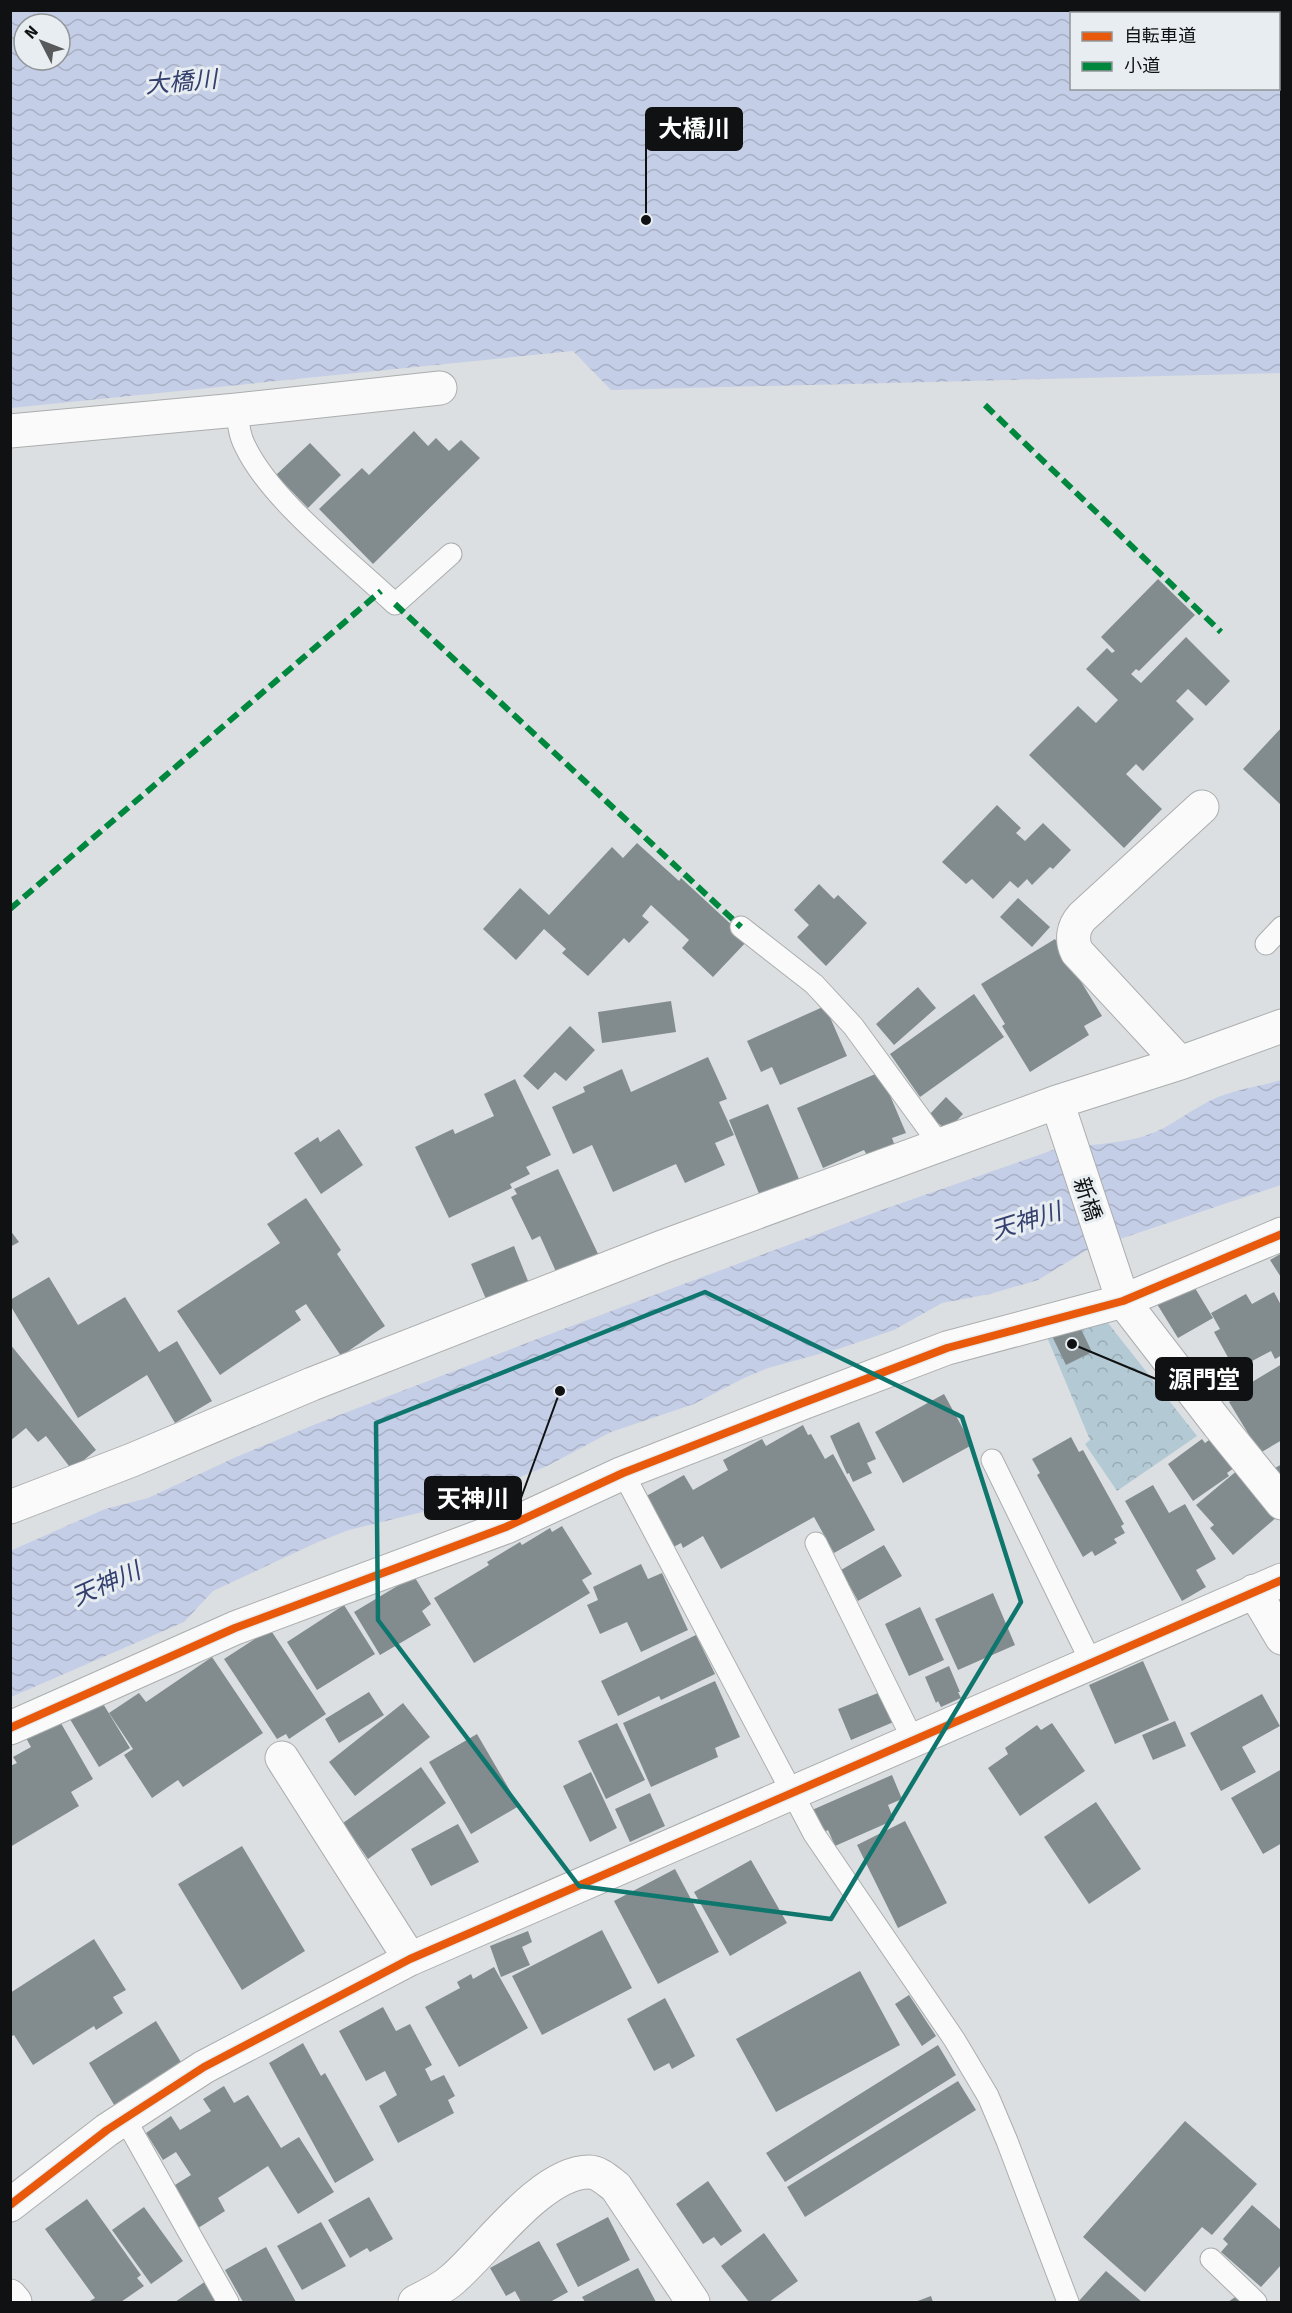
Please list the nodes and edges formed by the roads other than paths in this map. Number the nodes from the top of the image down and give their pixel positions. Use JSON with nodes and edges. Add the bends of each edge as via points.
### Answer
{"nodes":[{"id":1,"x":440,"y":388,"type":"dead end"},
{"id":2,"x":237,"y":410,"type":"junction"},
{"id":3,"x":10,"y":431,"type":"edge"},
{"id":4,"x":451,"y":554,"type":"dead end"},
{"id":5,"x":1202,"y":807,"type":"dead end"},
{"id":6,"x":741,"y":927,"type":"dead end"},
{"id":7,"x":1281,"y":927,"type":"edge"},
{"id":8,"x":1266,"y":944,"type":"dead end"},
{"id":9,"x":1281,"y":1026,"type":"edge"},
{"id":10,"x":1180,"y":1063,"type":"junction"},
{"id":11,"x":1058,"y":1106,"type":"junction"},
{"id":12,"x":940,"y":1145,"type":"junction"},
{"id":13,"x":1281,"y":1234,"type":"edge"},
{"id":14,"x":1120,"y":1294,"type":"junction"},
{"id":15,"x":992,"y":1460,"type":"dead end"},
{"id":16,"x":623,"y":1473,"type":"junction"},
{"id":17,"x":1281,"y":1503,"type":"edge"},
{"id":18,"x":10,"y":1507,"type":"edge"},
{"id":19,"x":816,"y":1543,"type":"dead end"},
{"id":20,"x":1268,"y":1585,"type":"edge"},
{"id":21,"x":1281,"y":1638,"type":"edge"},
{"id":22,"x":1091,"y":1662,"type":"junction"},
{"id":23,"x":10,"y":1728,"type":"edge"},
{"id":24,"x":913,"y":1740,"type":"junction"},
{"id":25,"x":282,"y":1758,"type":"dead end"},
{"id":26,"x":793,"y":1791,"type":"junction"},
{"id":27,"x":410,"y":1959,"type":"junction"},
{"id":28,"x":125,"y":2119,"type":"junction"},
{"id":29,"x":10,"y":2205,"type":"edge"},
{"id":30,"x":1211,"y":2259,"type":"dead end"},
{"id":31,"x":460,"y":2291,"type":"edge"},
{"id":32,"x":10,"y":2296,"type":"edge"},
{"id":33,"x":15,"y":2302,"type":"edge"},
{"id":34,"x":228,"y":2302,"type":"edge"},
{"id":35,"x":415,"y":2302,"type":"edge"},
{"id":36,"x":693,"y":2302,"type":"edge"},
{"id":37,"x":1068,"y":2302,"type":"edge"},
{"id":38,"x":1256,"y":2302,"type":"edge"}],
"edges":[{"from":1,"to":2,"type":"street"},
{"from":2,"to":3,"type":"street"},
{"from":2,"to":4,"type":"lane","via":[[245,446],[271,484],[395,604]]},
{"from":5,"to":10,"type":"street","via":[[1077,922],[1073,938],[1077,952]]},
{"from":6,"to":12,"type":"lane","via":[[814,984],[854,1026]]},
{"from":7,"to":8,"type":"lane"},
{"from":9,"to":10,"type":"street"},
{"from":10,"to":11,"type":"street"},
{"from":11,"to":12,"type":"street"},
{"from":11,"to":14,"type":"street","name":"新橋"},
{"from":12,"to":18,"type":"street","via":[[651,1251]]},
{"from":13,"to":14,"type":"street"},
{"from":14,"to":16,"type":"street","via":[[947,1348]]},
{"from":14,"to":17,"type":"street","name":"新橋"},
{"from":15,"to":22,"type":"lane"},
{"from":16,"to":23,"type":"street","via":[[506,1527],[235,1628]]},
{"from":16,"to":26,"type":"lane"},
{"from":19,"to":24,"type":"lane"},
{"from":20,"to":21,"type":"street"},
{"from":20,"to":22,"type":"street"},
{"from":22,"to":24,"type":"street"},
{"from":24,"to":26,"type":"street"},
{"from":25,"to":27,"type":"street"},
{"from":26,"to":27,"type":"street"},
{"from":26,"to":37,"type":"lane","via":[[814,1834],[954,2039],[988,2096]]},
{"from":27,"to":28,"type":"street","via":[[204,2067]]},
{"from":28,"to":29,"type":"street"},
{"from":28,"to":34,"type":"lane"},
{"from":30,"to":38,"type":"lane"},
{"from":31,"to":35,"type":"street"},
{"from":31,"to":36,"type":"street","via":[[539,2192],[565,2176],[590,2172],[616,2187]]},
{"from":32,"to":33,"type":"street"}]}
